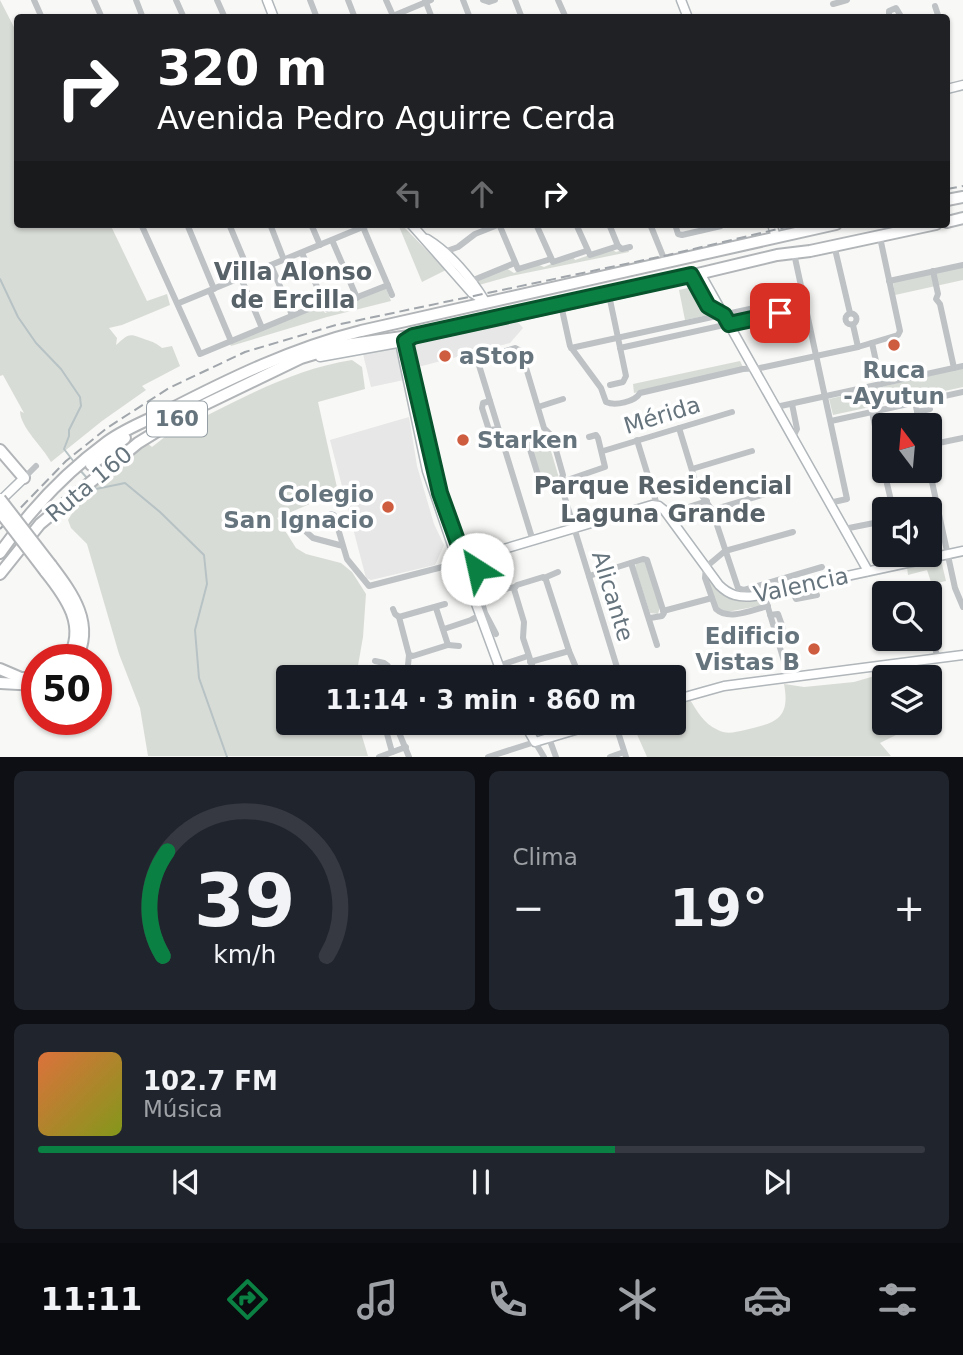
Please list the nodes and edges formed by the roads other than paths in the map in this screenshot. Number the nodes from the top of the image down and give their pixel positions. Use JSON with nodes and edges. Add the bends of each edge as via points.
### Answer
{"nodes":[{"id":1,"x":495,"y":0,"type":"edge"},
{"id":2,"x":427,"y":1,"type":"edge"},
{"id":3,"x":484,"y":1,"type":"edge"},
{"id":4,"x":935,"y":6,"type":"dead end"},
{"id":5,"x":399,"y":14,"type":"edge"},
{"id":6,"x":889,"y":14,"type":"edge"},
{"id":7,"x":900,"y":14,"type":"edge"},
{"id":8,"x":938,"y":14,"type":"edge"},
{"id":9,"x":143,"y":228,"type":"edge"},
{"id":10,"x":189,"y":228,"type":"edge"},
{"id":11,"x":231,"y":228,"type":"edge"},
{"id":12,"x":272,"y":228,"type":"edge"},
{"id":13,"x":313,"y":228,"type":"edge"},
{"id":14,"x":360,"y":228,"type":"edge"},
{"id":15,"x":368,"y":228,"type":"edge"},
{"id":16,"x":415,"y":228,"type":"edge"},
{"id":17,"x":490,"y":228,"type":"edge"},
{"id":18,"x":498,"y":228,"type":"edge"},
{"id":19,"x":539,"y":228,"type":"edge"},
{"id":20,"x":578,"y":228,"type":"edge"},
{"id":21,"x":611,"y":228,"type":"edge"},
{"id":22,"x":652,"y":228,"type":"edge"},
{"id":23,"x":676,"y":228,"type":"edge"},
{"id":24,"x":710,"y":228,"type":"edge"},
{"id":25,"x":773,"y":228,"type":"edge"},
{"id":26,"x":818,"y":228,"type":"edge"},
{"id":27,"x":917,"y":228,"type":"edge"},
{"id":28,"x":776,"y":237,"type":"junction"},
{"id":29,"x":424,"y":238,"type":"junction"},
{"id":30,"x":332,"y":240,"type":"junction"},
{"id":31,"x":881,"y":242,"type":"dead end"},
{"id":32,"x":320,"y":245,"type":"junction"},
{"id":33,"x":618,"y":246,"type":"junction"},
{"id":34,"x":630,"y":247,"type":"dead end"},
{"id":35,"x":835,"y":249,"type":"dead end"},
{"id":36,"x":586,"y":250,"type":"junction"},
{"id":37,"x":444,"y":252,"type":"junction"},
{"id":38,"x":302,"y":253,"type":"junction"},
{"id":39,"x":682,"y":257,"type":"junction"},
{"id":40,"x":795,"y":258,"type":"dead end"},
{"id":41,"x":284,"y":260,"type":"junction"},
{"id":42,"x":554,"y":261,"type":"junction"},
{"id":43,"x":665,"y":261,"type":"junction"},
{"id":44,"x":271,"y":265,"type":"junction"},
{"id":45,"x":963,"y":265,"type":"edge"},
{"id":46,"x":517,"y":266,"type":"junction"},
{"id":47,"x":933,"y":271,"type":"junction"},
{"id":48,"x":250,"y":274,"type":"junction"},
{"id":49,"x":696,"y":274,"type":"junction"},
{"id":50,"x":241,"y":278,"type":"junction"},
{"id":51,"x":471,"y":281,"type":"junction"},
{"id":52,"x":889,"y":281,"type":"junction"},
{"id":53,"x":388,"y":285,"type":"junction"},
{"id":54,"x":212,"y":290,"type":"junction"},
{"id":55,"x":392,"y":295,"type":"dead end"},
{"id":56,"x":609,"y":295,"type":"junction"},
{"id":57,"x":804,"y":297,"type":"junction"},
{"id":58,"x":357,"y":298,"type":"junction"},
{"id":59,"x":486,"y":302,"type":"junction"},
{"id":60,"x":179,"y":303,"type":"junction"},
{"id":61,"x":561,"y":305,"type":"junction"},
{"id":62,"x":325,"y":306,"type":"junction"},
{"id":63,"x":806,"y":307,"type":"junction"},
{"id":64,"x":292,"y":315,"type":"junction"},
{"id":65,"x":724,"y":315,"type":"junction"},
{"id":66,"x":508,"y":317,"type":"junction"},
{"id":67,"x":729,"y":324,"type":"junction"},
{"id":68,"x":262,"y":328,"type":"junction"},
{"id":69,"x":618,"y":338,"type":"junction"},
{"id":70,"x":406,"y":340,"type":"junction"},
{"id":71,"x":231,"y":341,"type":"junction"},
{"id":72,"x":872,"y":343,"type":"junction"},
{"id":73,"x":858,"y":347,"type":"junction"},
{"id":74,"x":571,"y":348,"type":"junction"},
{"id":75,"x":620,"y":348,"type":"junction"},
{"id":76,"x":817,"y":356,"type":"junction"},
{"id":77,"x":963,"y":366,"type":"edge"},
{"id":78,"x":753,"y":367,"type":"junction"},
{"id":79,"x":265,"y":368,"type":"junction"},
{"id":80,"x":954,"y":368,"type":"junction"},
{"id":81,"x":610,"y":384,"type":"dead end"},
{"id":82,"x":881,"y":384,"type":"junction"},
{"id":83,"x":963,"y":392,"type":"edge"},
{"id":84,"x":825,"y":396,"type":"junction"},
{"id":85,"x":563,"y":399,"type":"dead end"},
{"id":86,"x":915,"y":402,"type":"junction"},
{"id":87,"x":792,"y":404,"type":"junction"},
{"id":88,"x":538,"y":407,"type":"junction"},
{"id":89,"x":776,"y":407,"type":"junction"},
{"id":90,"x":930,"y":409,"type":"dead end"},
{"id":91,"x":732,"y":412,"type":"dead end"},
{"id":92,"x":872,"y":412,"type":"joint"},
{"id":93,"x":917,"y":412,"type":"joint"},
{"id":94,"x":831,"y":421,"type":"junction"},
{"id":95,"x":680,"y":428,"type":"junction"},
{"id":96,"x":589,"y":437,"type":"dead end"},
{"id":97,"x":793,"y":437,"type":"junction"},
{"id":98,"x":552,"y":438,"type":"junction"},
{"id":99,"x":963,"y":438,"type":"edge"},
{"id":100,"x":637,"y":440,"type":"junction"},
{"id":101,"x":942,"y":442,"type":"edge"},
{"id":102,"x":0,"y":450,"type":"edge"},
{"id":103,"x":603,"y":451,"type":"junction"},
{"id":104,"x":752,"y":451,"type":"dead end"},
{"id":105,"x":36,"y":466,"type":"dead end"},
{"id":106,"x":88,"y":469,"type":"junction"},
{"id":107,"x":692,"y":470,"type":"junction"},
{"id":108,"x":23,"y":478,"type":"junction"},
{"id":109,"x":560,"y":482,"type":"junction"},
{"id":110,"x":772,"y":492,"type":"dead end"},
{"id":111,"x":0,"y":500,"type":"edge"},
{"id":112,"x":707,"y":501,"type":"junction"},
{"id":113,"x":829,"y":503,"type":"junction"},
{"id":114,"x":657,"y":505,"type":"junction"},
{"id":115,"x":712,"y":510,"type":"junction"},
{"id":116,"x":677,"y":511,"type":"dead end"},
{"id":117,"x":0,"y":512,"type":"edge"},
{"id":118,"x":872,"y":524,"type":"edge"},
{"id":119,"x":942,"y":527,"type":"edge"},
{"id":120,"x":574,"y":528,"type":"junction"},
{"id":121,"x":844,"y":530,"type":"junction"},
{"id":122,"x":793,"y":532,"type":"dead end"},
{"id":123,"x":533,"y":541,"type":"junction"},
{"id":124,"x":343,"y":546,"type":"junction"},
{"id":125,"x":725,"y":551,"type":"junction"},
{"id":126,"x":963,"y":551,"type":"edge"},
{"id":127,"x":0,"y":552,"type":"edge"},
{"id":128,"x":948,"y":554,"type":"junction"},
{"id":129,"x":472,"y":559,"type":"junction"},
{"id":130,"x":631,"y":563,"type":"junction"},
{"id":131,"x":450,"y":565,"type":"junction"},
{"id":132,"x":706,"y":567,"type":"junction"},
{"id":133,"x":822,"y":567,"type":"dead end"},
{"id":134,"x":48,"y":568,"type":"junction"},
{"id":135,"x":868,"y":571,"type":"junction"},
{"id":136,"x":558,"y":572,"type":"dead end"},
{"id":137,"x":0,"y":574,"type":"edge"},
{"id":138,"x":796,"y":575,"type":"junction"},
{"id":139,"x":589,"y":576,"type":"junction"},
{"id":140,"x":544,"y":578,"type":"junction"},
{"id":141,"x":468,"y":582,"type":"junction"},
{"id":142,"x":963,"y":586,"type":"edge"},
{"id":143,"x":478,"y":587,"type":"dead end"},
{"id":144,"x":515,"y":587,"type":"junction"},
{"id":145,"x":795,"y":587,"type":"junction"},
{"id":146,"x":955,"y":588,"type":"junction"},
{"id":147,"x":504,"y":589,"type":"dead end"},
{"id":148,"x":764,"y":594,"type":"junction"},
{"id":149,"x":817,"y":595,"type":"dead end"},
{"id":150,"x":712,"y":598,"type":"junction"},
{"id":151,"x":446,"y":604,"type":"dead end"},
{"id":152,"x":768,"y":606,"type":"junction"},
{"id":153,"x":963,"y":607,"type":"edge"},
{"id":154,"x":436,"y":608,"type":"junction"},
{"id":155,"x":393,"y":609,"type":"dead end"},
{"id":156,"x":663,"y":611,"type":"junction"},
{"id":157,"x":482,"y":614,"type":"junction"},
{"id":158,"x":770,"y":615,"type":"junction"},
{"id":159,"x":399,"y":618,"type":"junction"},
{"id":160,"x":650,"y":618,"type":"junction"},
{"id":161,"x":783,"y":628,"type":"dead end"},
{"id":162,"x":444,"y":629,"type":"junction"},
{"id":163,"x":496,"y":634,"type":"dead end"},
{"id":164,"x":74,"y":644,"type":"edge"},
{"id":165,"x":81,"y":644,"type":"edge"},
{"id":166,"x":448,"y":645,"type":"junction"},
{"id":167,"x":657,"y":645,"type":"dead end"},
{"id":168,"x":459,"y":646,"type":"dead end"},
{"id":169,"x":569,"y":651,"type":"junction"},
{"id":170,"x":936,"y":651,"type":"edge"},
{"id":171,"x":409,"y":655,"type":"junction"},
{"id":172,"x":963,"y":655,"type":"edge"},
{"id":173,"x":937,"y":658,"type":"junction"},
{"id":174,"x":529,"y":659,"type":"junction"},
{"id":175,"x":375,"y":662,"type":"dead end"},
{"id":176,"x":387,"y":665,"type":"edge"},
{"id":177,"x":408,"y":665,"type":"dead end"},
{"id":178,"x":498,"y":665,"type":"edge"},
{"id":179,"x":502,"y":665,"type":"edge"},
{"id":180,"x":531,"y":665,"type":"edge"},
{"id":181,"x":575,"y":665,"type":"edge"},
{"id":182,"x":616,"y":665,"type":"edge"},
{"id":183,"x":0,"y":669,"type":"edge"},
{"id":184,"x":0,"y":676,"type":"edge"},
{"id":185,"x":20,"y":678,"type":"joint"},
{"id":186,"x":789,"y":678,"type":"junction"},
{"id":187,"x":0,"y":683,"type":"edge"},
{"id":188,"x":21,"y":684,"type":"edge"},
{"id":189,"x":686,"y":696,"type":"edge"},
{"id":190,"x":388,"y":735,"type":"edge"},
{"id":191,"x":400,"y":735,"type":"edge"},
{"id":192,"x":531,"y":735,"type":"edge"},
{"id":193,"x":558,"y":735,"type":"edge"},
{"id":194,"x":619,"y":735,"type":"edge"},
{"id":195,"x":548,"y":738,"type":"junction"},
{"id":196,"x":535,"y":742,"type":"junction"},
{"id":197,"x":406,"y":747,"type":"junction"},
{"id":198,"x":393,"y":752,"type":"junction"},
{"id":199,"x":625,"y":755,"type":"edge"},
{"id":200,"x":379,"y":757,"type":"edge"},
{"id":201,"x":410,"y":757,"type":"edge"},
{"id":202,"x":488,"y":757,"type":"edge"},
{"id":203,"x":544,"y":757,"type":"edge"},
{"id":204,"x":556,"y":757,"type":"edge"},
{"id":205,"x":610,"y":757,"type":"edge"}],
"edges":[{"from":1,"to":3,"type":"street"},
{"from":2,"to":5,"type":"street"},
{"from":4,"to":8,"type":"street"},
{"from":6,"to":7,"type":"street","via":[[896,8]]},
{"from":9,"to":60,"type":"street"},
{"from":10,"to":54,"type":"street"},
{"from":11,"to":48,"type":"street"},
{"from":12,"to":41,"type":"street"},
{"from":13,"to":32,"type":"street"},
{"from":14,"to":30,"type":"street"},
{"from":15,"to":53,"type":"street"},
{"from":16,"to":29,"type":"main road"},
{"from":17,"to":37,"type":"street"},
{"from":18,"to":46,"type":"street"},
{"from":19,"to":42,"type":"street"},
{"from":20,"to":36,"type":"street"},
{"from":21,"to":33,"type":"street"},
{"from":22,"to":43,"type":"street"},
{"from":23,"to":24,"type":"street","via":[[682,235]]},
{"from":25,"to":28,"type":"main road"},
{"from":26,"to":28,"type":"highway","number":"160"},
{"from":27,"to":49,"type":"highway","number":"160"},
{"from":28,"to":39,"type":"highway","number":"160"},
{"from":29,"to":37,"type":"main road"},
{"from":29,"to":59,"type":"main road","via":[[472,293]]},
{"from":30,"to":32,"type":"street"},
{"from":30,"to":58,"type":"street"},
{"from":31,"to":52,"type":"street"},
{"from":32,"to":38,"type":"street"},
{"from":33,"to":34,"type":"street"},
{"from":33,"to":36,"type":"street","via":[[594,256]]},
{"from":35,"to":73,"type":"street","via":[[850,313],[847,322],[853,325]]},
{"from":36,"to":42,"type":"street"},
{"from":37,"to":51,"type":"main road"},
{"from":38,"to":41,"type":"street"},
{"from":38,"to":62,"type":"street"},
{"from":39,"to":43,"type":"highway","number":"160"},
{"from":39,"to":49,"type":"highway"},
{"from":40,"to":57,"type":"street"},
{"from":41,"to":44,"type":"street"},
{"from":42,"to":46,"type":"street"},
{"from":43,"to":59,"type":"highway","number":"160"},
{"from":44,"to":48,"type":"street"},
{"from":44,"to":64,"type":"street"},
{"from":45,"to":47,"type":"street"},
{"from":46,"to":51,"type":"street"},
{"from":47,"to":52,"type":"street"},
{"from":47,"to":80,"type":"street","via":[[943,298],[940,304]]},
{"from":48,"to":50,"type":"street"},
{"from":49,"to":56,"type":"highway","number":"160"},
{"from":49,"to":65,"type":"main road"},
{"from":50,"to":54,"type":"street"},
{"from":50,"to":68,"type":"street"},
{"from":51,"to":59,"type":"main road"},
{"from":52,"to":72,"type":"street","via":[[900,331]]},
{"from":53,"to":55,"type":"street"},
{"from":53,"to":58,"type":"street"},
{"from":54,"to":60,"type":"street"},
{"from":54,"to":71,"type":"street"},
{"from":56,"to":61,"type":"highway","number":"160"},
{"from":56,"to":69,"type":"street"},
{"from":57,"to":63,"type":"street"},
{"from":57,"to":65,"type":"street"},
{"from":58,"to":62,"type":"street"},
{"from":59,"to":66,"type":"highway"},
{"from":59,"to":70,"type":"highway","via":[[480,314],[468,321]]},
{"from":59,"to":79,"type":"highway","number":"160","via":[[306,346]]},
{"from":60,"to":71,"type":"street","via":[[200,354]]},
{"from":61,"to":66,"type":"highway","number":"160"},
{"from":61,"to":74,"type":"street"},
{"from":62,"to":64,"type":"street"},
{"from":63,"to":67,"type":"street"},
{"from":63,"to":76,"type":"street"},
{"from":64,"to":68,"type":"street"},
{"from":65,"to":67,"type":"main road"},
{"from":65,"to":69,"type":"street"},
{"from":66,"to":70,"type":"highway","number":"160"},
{"from":67,"to":75,"type":"street"},
{"from":67,"to":78,"type":"main road"},
{"from":68,"to":71,"type":"street"},
{"from":69,"to":74,"type":"street"},
{"from":69,"to":75,"type":"street"},
{"from":70,"to":79,"type":"highway","number":"160","via":[[331,348]]},
{"from":70,"to":129,"type":"main road","via":[[440,493],[458,543]]},
{"from":70,"to":131,"type":"main road","via":[[427,471],[453,548]]},
{"from":72,"to":73,"type":"street"},
{"from":72,"to":82,"type":"street"},
{"from":73,"to":76,"type":"street"},
{"from":74,"to":78,"type":"street","via":[[607,403]]},
{"from":75,"to":81,"type":"street","via":[[626,378]]},
{"from":76,"to":78,"type":"street"},
{"from":76,"to":84,"type":"street"},
{"from":77,"to":80,"type":"street"},
{"from":78,"to":89,"type":"main road"},
{"from":79,"to":106,"type":"highway","name":"Ruta 160","number":"160","via":[[126,452]]},
{"from":79,"to":106,"type":"highway","name":"Ruta 160","number":"160","via":[[168,410]]},
{"from":80,"to":82,"type":"street"},
{"from":82,"to":84,"type":"street"},
{"from":83,"to":86,"type":"street"},
{"from":84,"to":87,"type":"street"},
{"from":84,"to":94,"type":"street"},
{"from":85,"to":88,"type":"street"},
{"from":86,"to":92,"type":"street"},
{"from":86,"to":93,"type":"street"},
{"from":87,"to":89,"type":"street"},
{"from":87,"to":97,"type":"street","via":[[797,429]]},
{"from":88,"to":98,"type":"street","name":"Alicante"},
{"from":88,"to":123,"type":"street","name":"Alicante","via":[[520,350],[513,348],[478,362]]},
{"from":89,"to":97,"type":"main road"},
{"from":90,"to":93,"type":"street"},
{"from":91,"to":95,"type":"street","name":"Mérida"},
{"from":92,"to":94,"type":"street"},
{"from":94,"to":113,"type":"street","via":[[847,499]]},
{"from":95,"to":100,"type":"street","name":"Mérida"},
{"from":95,"to":107,"type":"street"},
{"from":96,"to":103,"type":"street","via":[[598,436]]},
{"from":97,"to":113,"type":"main road"},
{"from":98,"to":109,"type":"street","name":"Alicante","via":[[563,475]]},
{"from":98,"to":109,"type":"street","via":[[531,443],[529,448],[542,487]]},
{"from":99,"to":101,"type":"street"},
{"from":100,"to":103,"type":"street","name":"Mérida"},
{"from":100,"to":114,"type":"street"},
{"from":102,"to":108,"type":"highway"},
{"from":103,"to":109,"type":"street","via":[[603,468]]},
{"from":104,"to":107,"type":"street"},
{"from":105,"to":108,"type":"street"},
{"from":106,"to":127,"type":"highway","name":"Ruta 160","number":"160","via":[[70,478]]},
{"from":106,"to":137,"type":"highway","name":"Ruta 160","number":"160","via":[[80,489],[30,535]]},
{"from":107,"to":112,"type":"street"},
{"from":108,"to":111,"type":"main road"},
{"from":109,"to":120,"type":"street","name":"Alicante"},
{"from":110,"to":115,"type":"street"},
{"from":111,"to":134,"type":"highway","bridge":true},
{"from":112,"to":115,"type":"street"},
{"from":112,"to":116,"type":"street"},
{"from":113,"to":121,"type":"main road"},
{"from":114,"to":120,"type":"main road"},
{"from":114,"to":132,"type":"main road","name":"Valencia"},
{"from":115,"to":125,"type":"street"},
{"from":117,"to":134,"type":"highway","bridge":true},
{"from":118,"to":121,"type":"street"},
{"from":119,"to":128,"type":"street"},
{"from":120,"to":123,"type":"main road"},
{"from":120,"to":139,"type":"street","name":"Alicante"},
{"from":121,"to":135,"type":"main road"},
{"from":122,"to":125,"type":"street"},
{"from":123,"to":129,"type":"main road"},
{"from":124,"to":124,"type":"street","via":[[313,538],[302,526],[334,515]]},
{"from":124,"to":131,"type":"street","via":[[349,562],[369,586]]},
{"from":125,"to":132,"type":"street"},
{"from":125,"to":138,"type":"street","via":[[742,590]]},
{"from":126,"to":128,"type":"main road","name":"Valencia"},
{"from":128,"to":135,"type":"main road","name":"Valencia"},
{"from":128,"to":146,"type":"street"},
{"from":129,"to":131,"type":"main road"},
{"from":129,"to":141,"type":"main road","via":[[476,572]]},
{"from":130,"to":139,"type":"street"},
{"from":130,"to":156,"type":"street","via":[[648,561]]},
{"from":130,"to":160,"type":"street"},
{"from":131,"to":141,"type":"main road","via":[[454,579]]},
{"from":132,"to":148,"type":"main road","name":"Valencia","via":[[728,593],[742,597]]},
{"from":132,"to":150,"type":"street"},
{"from":133,"to":138,"type":"street"},
{"from":134,"to":164,"type":"highway","via":[[75,619]]},
{"from":134,"to":165,"type":"highway","via":[[74,597],[82,617]]},
{"from":135,"to":145,"type":"main road","name":"Valencia"},
{"from":136,"to":140,"type":"street"},
{"from":138,"to":145,"type":"street"},
{"from":139,"to":182,"type":"street","name":"Alicante"},
{"from":140,"to":144,"type":"street"},
{"from":140,"to":169,"type":"street"},
{"from":141,"to":157,"type":"main road"},
{"from":142,"to":146,"type":"street"},
{"from":143,"to":157,"type":"street"},
{"from":144,"to":147,"type":"street"},
{"from":144,"to":174,"type":"street"},
{"from":145,"to":148,"type":"main road","name":"Valencia"},
{"from":145,"to":149,"type":"street","via":[[796,599]]},
{"from":146,"to":153,"type":"street"},
{"from":148,"to":152,"type":"street"},
{"from":150,"to":152,"type":"street","via":[[716,609],[725,614]]},
{"from":150,"to":156,"type":"street"},
{"from":151,"to":154,"type":"street"},
{"from":152,"to":158,"type":"street"},
{"from":154,"to":159,"type":"street"},
{"from":154,"to":162,"type":"street"},
{"from":155,"to":159,"type":"street"},
{"from":156,"to":160,"type":"street","via":[[662,616]]},
{"from":157,"to":162,"type":"street"},
{"from":157,"to":163,"type":"street"},
{"from":157,"to":178,"type":"main road"},
{"from":158,"to":161,"type":"street","via":[[778,614]]},
{"from":158,"to":186,"type":"street"},
{"from":159,"to":171,"type":"street"},
{"from":160,"to":167,"type":"street"},
{"from":162,"to":166,"type":"street"},
{"from":166,"to":168,"type":"street"},
{"from":166,"to":171,"type":"street"},
{"from":169,"to":174,"type":"street"},
{"from":169,"to":181,"type":"street"},
{"from":170,"to":173,"type":"street"},
{"from":171,"to":177,"type":"street"},
{"from":172,"to":173,"type":"main road"},
{"from":173,"to":186,"type":"main road"},
{"from":174,"to":179,"type":"street"},
{"from":174,"to":180,"type":"street"},
{"from":175,"to":176,"type":"street"},
{"from":183,"to":185,"type":"highway"},
{"from":184,"to":185,"type":"highway"},
{"from":186,"to":189,"type":"main road","via":[[717,687]]},
{"from":187,"to":188,"type":"highway"},
{"from":190,"to":198,"type":"street"},
{"from":191,"to":197,"type":"street"},
{"from":192,"to":196,"type":"main road"},
{"from":193,"to":195,"type":"main road"},
{"from":194,"to":199,"type":"street"},
{"from":195,"to":196,"type":"main road"},
{"from":195,"to":204,"type":"street"},
{"from":196,"to":202,"type":"street"},
{"from":196,"to":203,"type":"street"},
{"from":197,"to":198,"type":"street"},
{"from":197,"to":201,"type":"street"},
{"from":198,"to":200,"type":"street"},
{"from":199,"to":205,"type":"street"}]}
